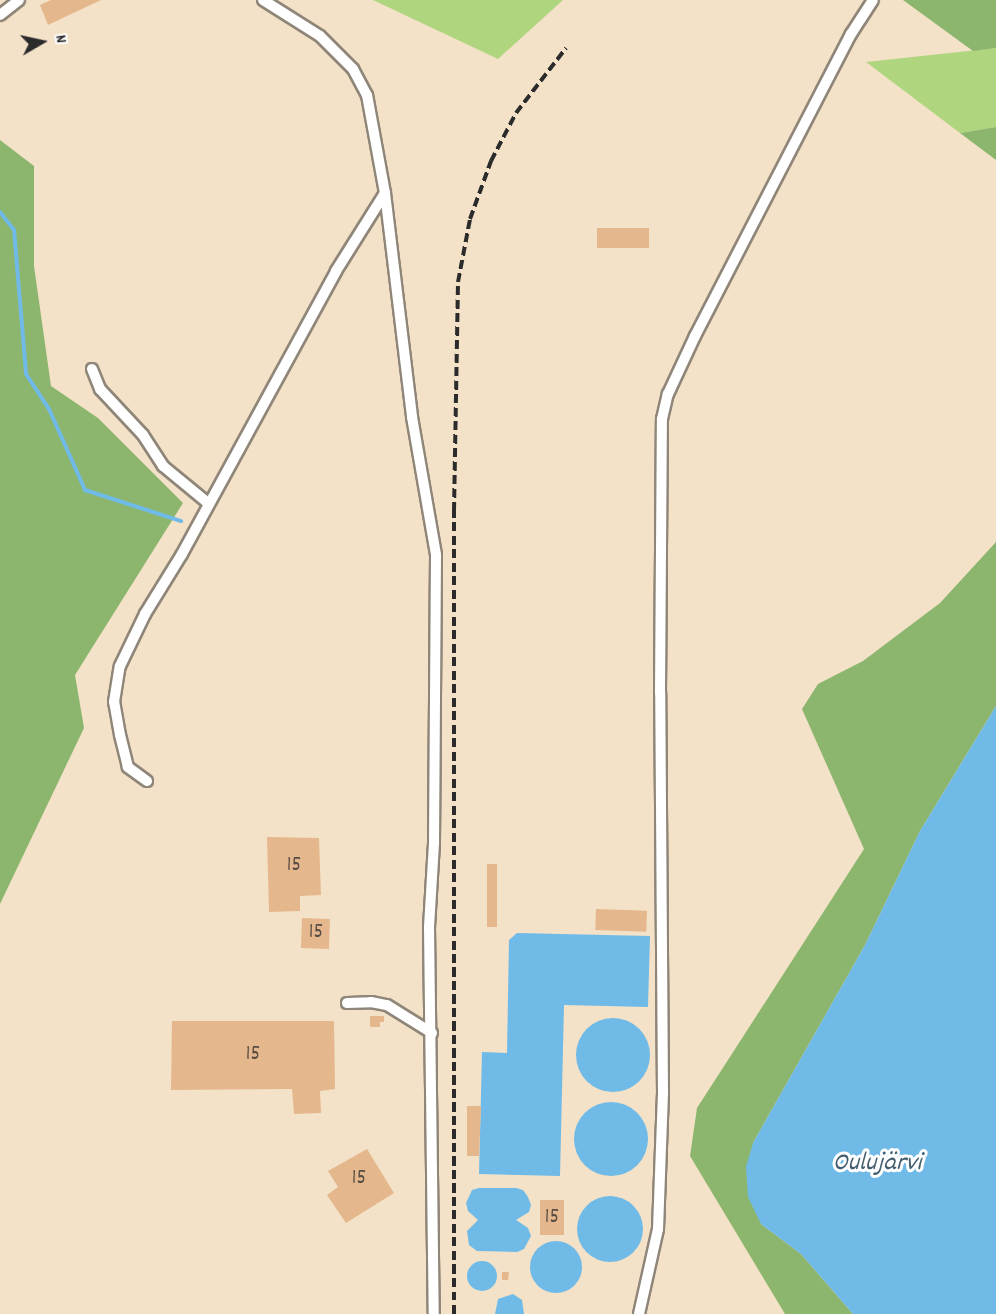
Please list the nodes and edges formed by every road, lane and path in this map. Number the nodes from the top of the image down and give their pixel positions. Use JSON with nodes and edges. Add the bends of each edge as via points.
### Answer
{"nodes":[{"id":1,"x":19,"y":0,"type":"edge"},
{"id":2,"x":263,"y":0,"type":"edge"},
{"id":3,"x":873,"y":0,"type":"edge"},
{"id":4,"x":0,"y":15,"type":"edge"},
{"id":5,"x":385,"y":193,"type":"junction"},
{"id":6,"x":92,"y":369,"type":"dead end"},
{"id":7,"x":208,"y":503,"type":"junction"},
{"id":8,"x":147,"y":781,"type":"dead end"},
{"id":9,"x":347,"y":1003,"type":"dead end"},
{"id":10,"x":432,"y":1033,"type":"junction"},
{"id":11,"x":434,"y":1314,"type":"edge"},
{"id":12,"x":639,"y":1314,"type":"edge"}],
"edges":[{"from":1,"to":4,"type":"street"},
{"from":2,"to":5,"type":"street","via":[[320,36],[353,69],[367,95]]},
{"from":3,"to":12,"type":"street","via":[[851,34],[695,336],[668,394],[662,419],[663,1093],[658,1229]]},
{"from":5,"to":7,"type":"street","via":[[336,271]]},
{"from":5,"to":10,"type":"street","via":[[412,417],[436,555],[435,843],[429,927]]},
{"from":6,"to":7,"type":"street","via":[[100,389],[143,435],[163,466]]},
{"from":7,"to":8,"type":"street","via":[[144,614],[120,666],[114,702],[120,735],[128,767]]},
{"from":9,"to":10,"type":"street","via":[[387,1005]]},
{"from":10,"to":11,"type":"street"}]}
